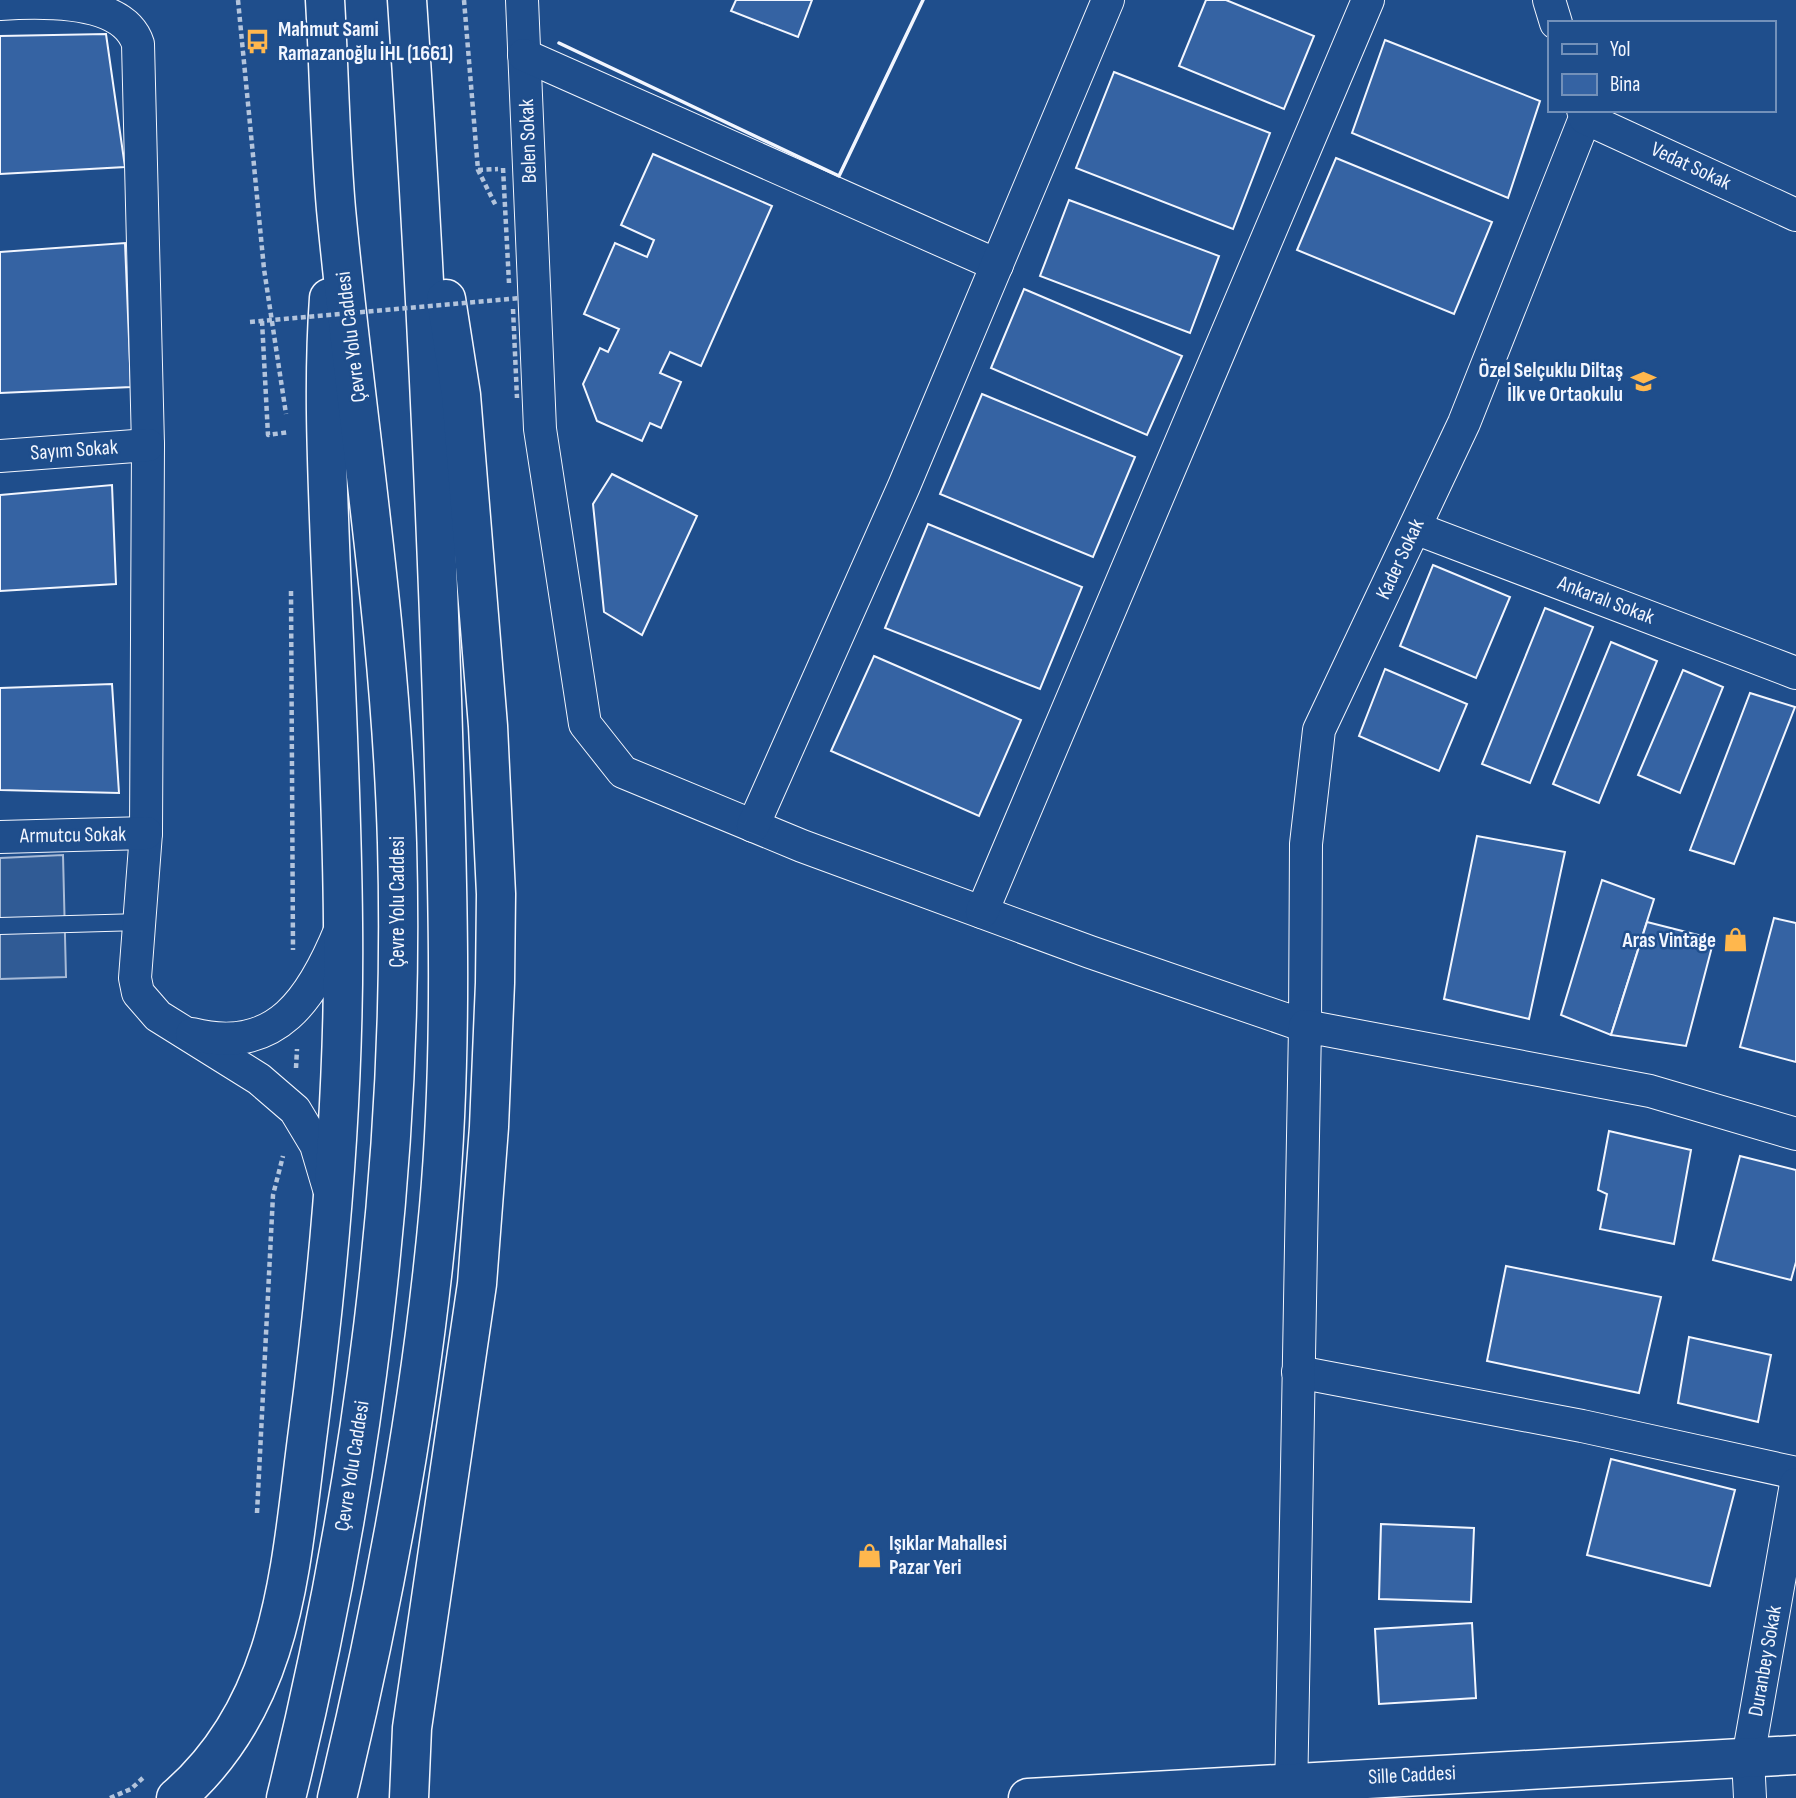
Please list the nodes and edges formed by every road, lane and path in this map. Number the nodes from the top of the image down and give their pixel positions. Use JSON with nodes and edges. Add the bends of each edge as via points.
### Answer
{"nodes":[{"id":1,"x":74,"y":0,"type":"edge"},
{"id":2,"x":238,"y":0,"type":"edge"},
{"id":3,"x":325,"y":0,"type":"edge"},
{"id":4,"x":407,"y":0,"type":"edge"},
{"id":5,"x":464,"y":0,"type":"edge"},
{"id":6,"x":522,"y":0,"type":"edge"},
{"id":7,"x":1108,"y":0,"type":"edge"},
{"id":8,"x":1368,"y":0,"type":"edge"},
{"id":9,"x":1549,"y":0,"type":"edge"},
{"id":10,"x":0,"y":4,"type":"edge"},
{"id":11,"x":1555,"y":21,"type":"edge"},
{"id":12,"x":524,"y":55,"type":"junction"},
{"id":13,"x":1584,"y":114,"type":"edge"},
{"id":14,"x":503,"y":168,"type":"dead end"},
{"id":15,"x":336,"y":206,"type":"junction"},
{"id":16,"x":1796,"y":215,"type":"edge"},
{"id":17,"x":423,"y":223,"type":"junction"},
{"id":18,"x":997,"y":265,"type":"junction"},
{"id":19,"x":521,"y":287,"type":"junction"},
{"id":20,"x":513,"y":309,"type":"dead end"},
{"id":21,"x":262,"y":321,"type":"junction"},
{"id":22,"x":250,"y":322,"type":"dead end"},
{"id":23,"x":517,"y":398,"type":"dead end"},
{"id":24,"x":289,"y":432,"type":"junction"},
{"id":25,"x":148,"y":445,"type":"junction"},
{"id":26,"x":289,"y":446,"type":"dead end"},
{"id":27,"x":0,"y":456,"type":"edge"},
{"id":28,"x":1415,"y":528,"type":"junction"},
{"id":29,"x":291,"y":585,"type":"dead end"},
{"id":30,"x":1796,"y":673,"type":"edge"},
{"id":31,"x":753,"y":826,"type":"junction"},
{"id":32,"x":146,"y":834,"type":"junction"},
{"id":33,"x":0,"y":837,"type":"edge"},
{"id":34,"x":982,"y":912,"type":"junction"},
{"id":35,"x":140,"y":922,"type":"junction"},
{"id":36,"x":343,"y":924,"type":"junction"},
{"id":37,"x":0,"y":926,"type":"edge"},
{"id":38,"x":293,"y":957,"type":"dead end"},
{"id":39,"x":293,"y":1012,"type":"junction"},
{"id":40,"x":1305,"y":1026,"type":"junction"},
{"id":41,"x":184,"y":1031,"type":"junction"},
{"id":42,"x":295,"y":1110,"type":"junction"},
{"id":43,"x":1796,"y":1134,"type":"edge"},
{"id":44,"x":331,"y":1202,"type":"junction"},
{"id":45,"x":1298,"y":1372,"type":"junction"},
{"id":46,"x":1796,"y":1472,"type":"edge"},
{"id":47,"x":1796,"y":1484,"type":"edge"},
{"id":48,"x":257,"y":1519,"type":"dead end"},
{"id":49,"x":1796,"y":1755,"type":"edge"},
{"id":50,"x":1748,"y":1758,"type":"junction"},
{"id":51,"x":163,"y":1785,"type":"edge"},
{"id":52,"x":1291,"y":1789,"type":"edge"},
{"id":53,"x":110,"y":1798,"type":"edge"},
{"id":54,"x":286,"y":1798,"type":"edge"},
{"id":55,"x":337,"y":1798,"type":"edge"},
{"id":56,"x":409,"y":1798,"type":"edge"},
{"id":57,"x":1028,"y":1798,"type":"edge"},
{"id":58,"x":1751,"y":1798,"type":"edge"}],
"edges":[{"from":1,"to":10,"type":"street"},
{"from":1,"to":25,"type":"street","via":[[107,5],[123,14],[134,28],[138,44]]},
{"from":2,"to":24,"type":"path","via":[[264,269]]},
{"from":3,"to":15,"type":"main road","name":"Çevre Yolu Caddesi"},
{"from":4,"to":17,"type":"main road"},
{"from":5,"to":19,"type":"path","via":[[478,170]]},
{"from":6,"to":12,"type":"street","name":"Belen Sokak"},
{"from":7,"to":18,"type":"street"},
{"from":8,"to":34,"type":"street"},
{"from":9,"to":11,"type":"street"},
{"from":12,"to":18,"type":"street"},
{"from":12,"to":19,"type":"street","name":"Belen Sokak"},
{"from":13,"to":16,"type":"street","name":"Vedat Sokak"},
{"from":13,"to":28,"type":"street","name":"Kader Sokak","via":[[1464,423]]},
{"from":14,"to":19,"type":"path","bridge":true},
{"from":15,"to":36,"type":"main road","via":[[326,348],[325,450]]},
{"from":15,"to":54,"type":"main road","name":"Çevre Yolu Caddesi","via":[[384,622],[397,844],[397,979],[391,1110],[370,1348],[332,1590]]},
{"from":17,"to":55,"type":"main road","via":[[448,921],[439,1205],[404,1487]]},
{"from":17,"to":56,"type":"main road","via":[[444,289],[460,383],[488,726],[496,894],[489,1127],[477,1284],[412,1728]]},
{"from":18,"to":31,"type":"street"},
{"from":19,"to":21,"type":"path","bridge":true},
{"from":19,"to":31,"type":"street","name":"Belen Sokak","via":[[585,724],[622,772]]},
{"from":20,"to":23,"type":"path","bridge":true},
{"from":21,"to":22,"type":"path","bridge":true},
{"from":21,"to":24,"type":"path","via":[[268,435]]},
{"from":24,"to":26,"type":"path"},
{"from":25,"to":27,"type":"street","name":"Sayım Sokak"},
{"from":25,"to":32,"type":"street"},
{"from":28,"to":30,"type":"street","name":"Ankaralı Sokak"},
{"from":28,"to":40,"type":"street","name":"Kader Sokak","via":[[1319,730],[1306,844]]},
{"from":29,"to":38,"type":"path"},
{"from":31,"to":34,"type":"street","name":"Belen Sokak"},
{"from":32,"to":33,"type":"street","name":"Armutcu Sokak"},
{"from":32,"to":35,"type":"street"},
{"from":34,"to":40,"type":"street","name":"Belen Sokak"},
{"from":35,"to":37,"type":"lane"},
{"from":35,"to":41,"type":"street","via":[[138,993],[158,1017]]},
{"from":36,"to":39,"type":"street","via":[[328,960]]},
{"from":36,"to":44,"type":"main road"},
{"from":39,"to":41,"type":"street","via":[[254,1036],[233,1040]]},
{"from":39,"to":42,"type":"path","via":[[297,1033]]},
{"from":40,"to":43,"type":"street","name":"Belen Sokak","via":[[1650,1091]]},
{"from":40,"to":45,"type":"street","name":"Kader Sokak"},
{"from":41,"to":42,"type":"street","via":[[259,1079]]},
{"from":42,"to":44,"type":"street","via":[[316,1145]]},
{"from":42,"to":48,"type":"path","via":[[273,1195]]},
{"from":44,"to":51,"type":"main road","via":[[324,1311],[280,1619],[262,1681],[236,1731],[195,1782]]},
{"from":45,"to":46,"type":"street"},
{"from":45,"to":52,"type":"street","name":"Kader Sokak"},
{"from":47,"to":50,"type":"street","name":"Duranbey Sokak"},
{"from":49,"to":50,"type":"main road","name":"Sille Caddesi"},
{"from":50,"to":52,"type":"main road","name":"Sille Caddesi"},
{"from":50,"to":58,"type":"street","name":"Duranbey Sokak"},
{"from":51,"to":53,"type":"path","via":[[131,1789]]},
{"from":52,"to":57,"type":"main road","name":"Sille Caddesi"}]}
